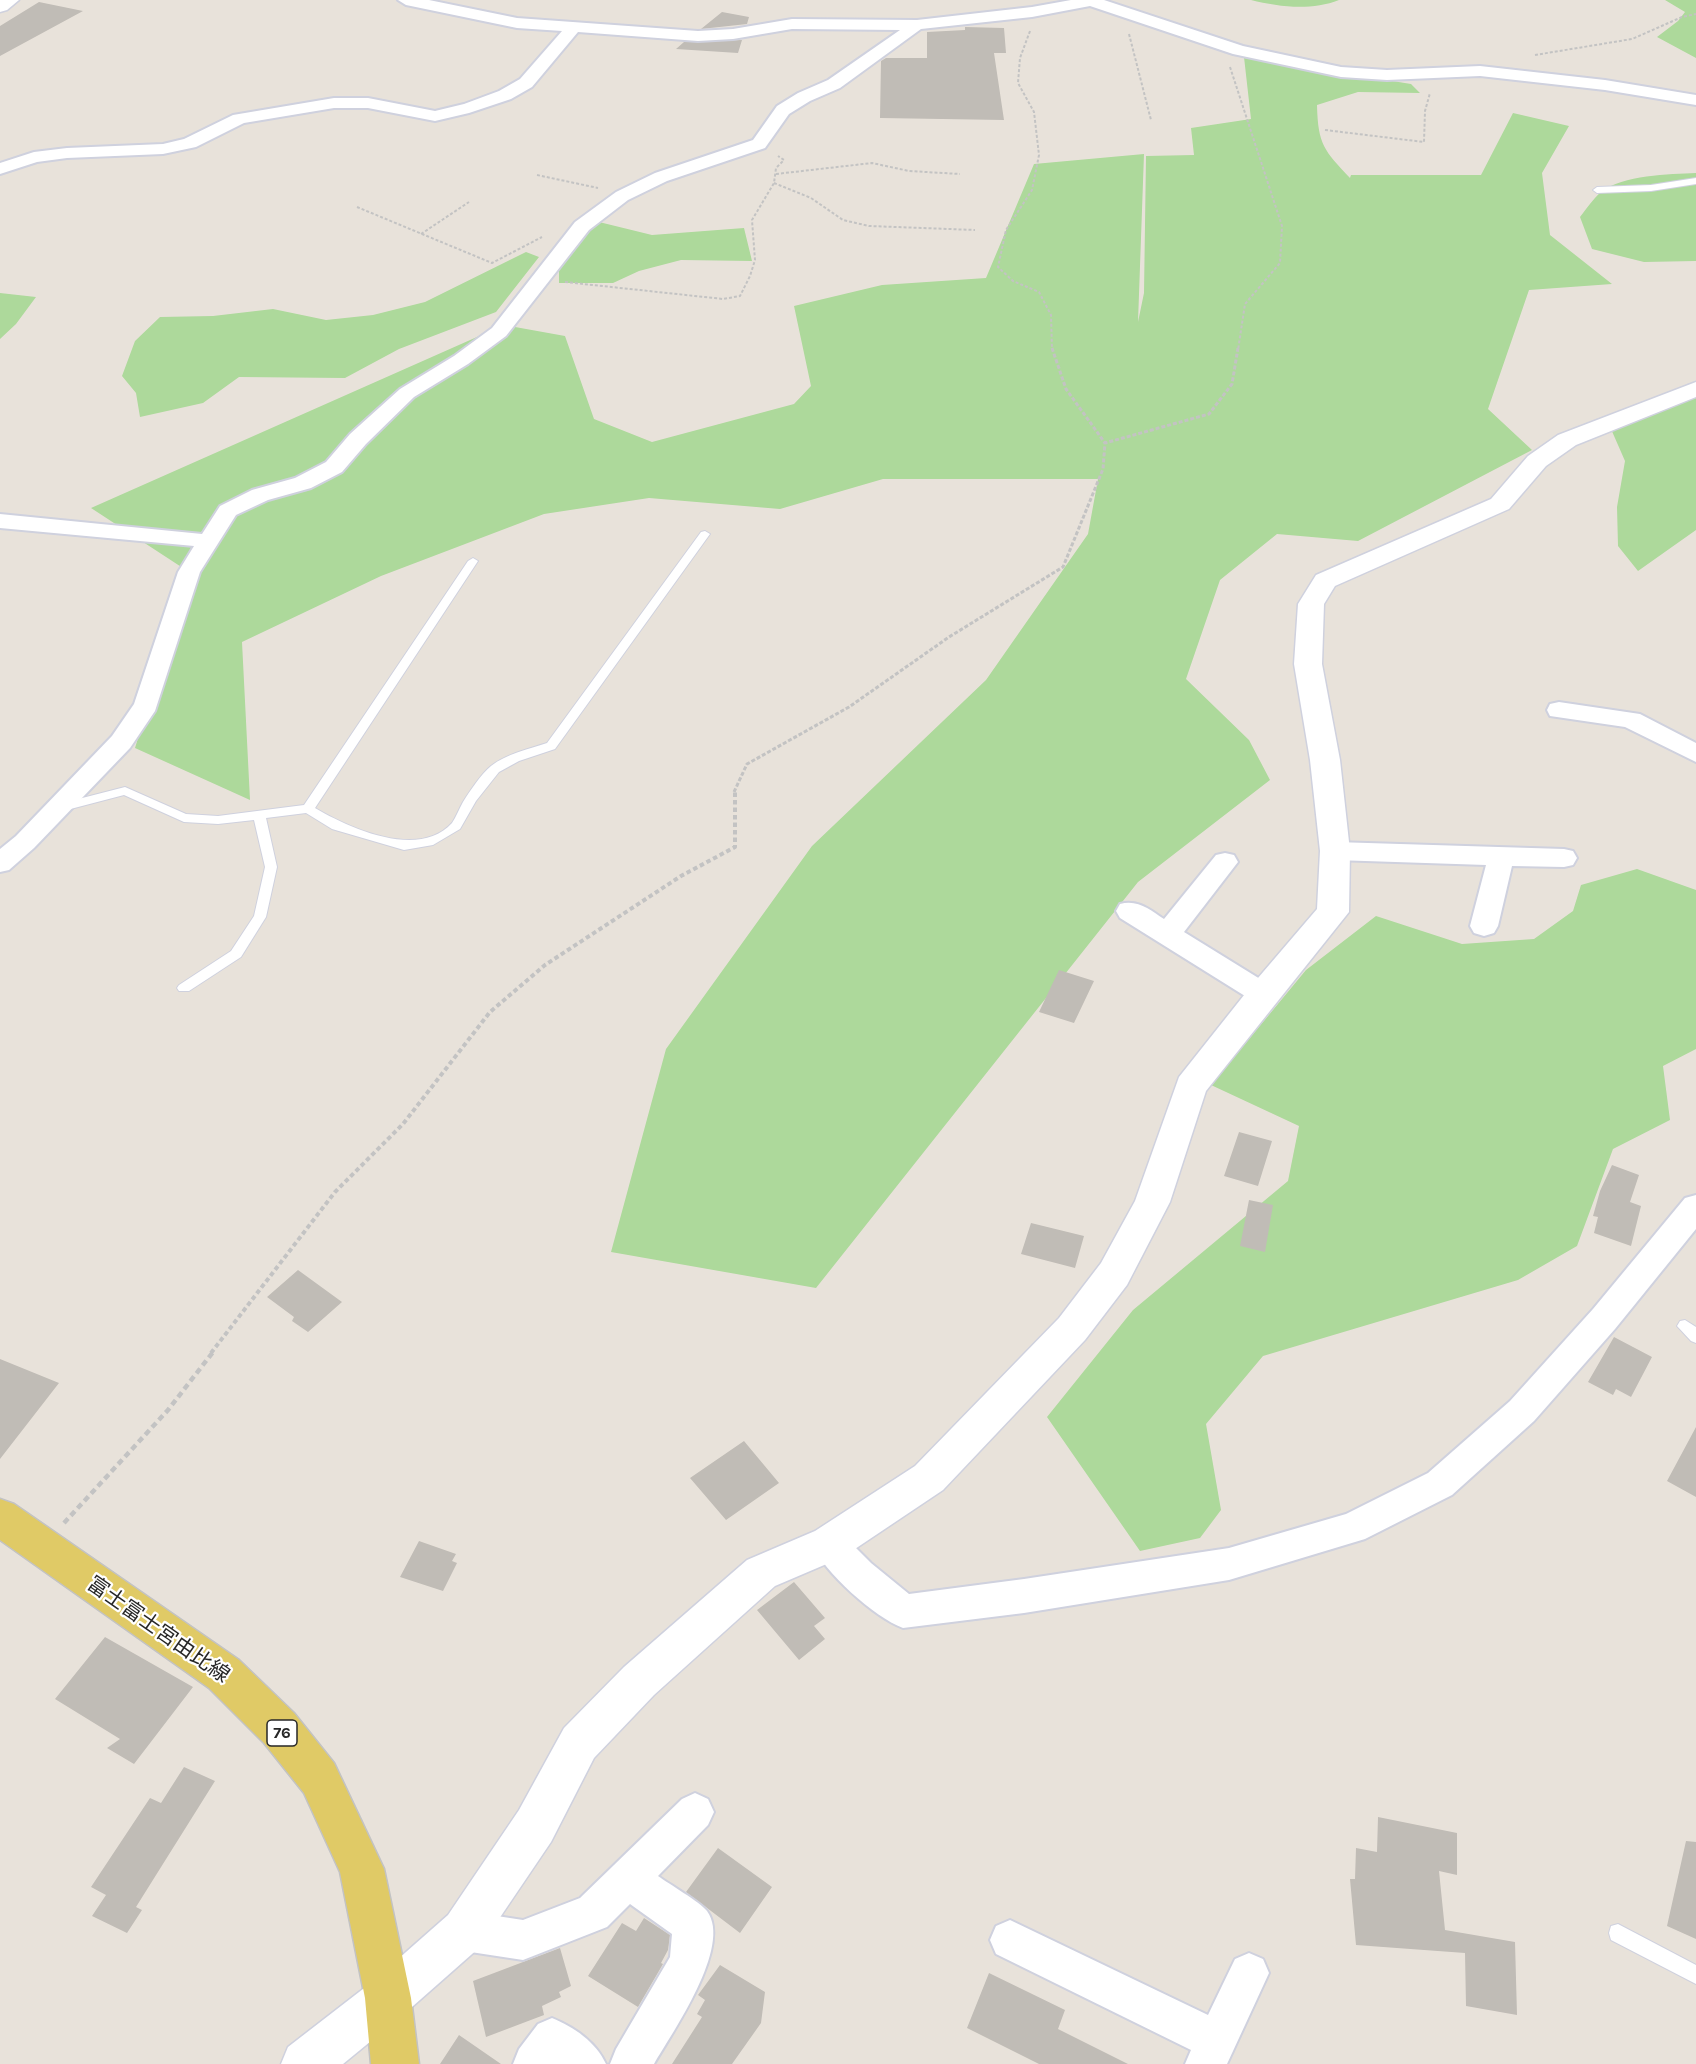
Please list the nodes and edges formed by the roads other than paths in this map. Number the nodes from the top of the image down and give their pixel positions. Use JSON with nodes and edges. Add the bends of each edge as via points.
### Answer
{"nodes":[{"id":1,"x":10,"y":0,"type":"edge"},
{"id":2,"x":406,"y":0,"type":"edge"},
{"id":3,"x":1091,"y":0,"type":"edge"},
{"id":4,"x":0,"y":6,"type":"edge"},
{"id":5,"x":804,"y":8,"type":"dead end"},
{"id":6,"x":792,"y":24,"type":"junction"},
{"id":7,"x":917,"y":25,"type":"junction"},
{"id":8,"x":573,"y":28,"type":"junction"},
{"id":9,"x":1696,"y":100,"type":"edge"},
{"id":10,"x":0,"y":169,"type":"edge"},
{"id":11,"x":1696,"y":181,"type":"edge"},
{"id":12,"x":1597,"y":190,"type":"dead end"},
{"id":13,"x":1696,"y":388,"type":"edge"},
{"id":14,"x":0,"y":521,"type":"edge"},
{"id":15,"x":705,"y":534,"type":"dead end"},
{"id":16,"x":209,"y":541,"type":"junction"},
{"id":17,"x":473,"y":561,"type":"dead end"},
{"id":18,"x":1559,"y":710,"type":"dead end"},
{"id":19,"x":1696,"y":754,"type":"edge"},
{"id":20,"x":57,"y":809,"type":"junction"},
{"id":21,"x":308,"y":809,"type":"junction"},
{"id":22,"x":259,"y":815,"type":"junction"},
{"id":23,"x":1335,"y":851,"type":"junction"},
{"id":24,"x":1501,"y":856,"type":"junction"},
{"id":25,"x":1564,"y":858,"type":"dead end"},
{"id":26,"x":1225,"y":862,"type":"dead end"},
{"id":27,"x":0,"y":863,"type":"edge"},
{"id":28,"x":1130,"y":911,"type":"dead end"},
{"id":29,"x":1484,"y":926,"type":"dead end"},
{"id":30,"x":1167,"y":934,"type":"junction"},
{"id":31,"x":184,"y":988,"type":"dead end"},
{"id":32,"x":1263,"y":994,"type":"junction"},
{"id":33,"x":1696,"y":1207,"type":"edge"},
{"id":34,"x":16,"y":1536,"type":"edge"},
{"id":35,"x":829,"y":1544,"type":"junction"},
{"id":36,"x":695,"y":1812,"type":"dead end"},
{"id":37,"x":629,"y":1879,"type":"junction"},
{"id":38,"x":464,"y":1931,"type":"junction"},
{"id":39,"x":1618,"y":1933,"type":"dead end"},
{"id":40,"x":1010,"y":1940,"type":"dead end"},
{"id":41,"x":1249,"y":1973,"type":"dead end"},
{"id":42,"x":1696,"y":1975,"type":"edge"},
{"id":43,"x":388,"y":1998,"type":"junction"},
{"id":44,"x":1211,"y":2052,"type":"edge"},
{"id":45,"x":304,"y":2064,"type":"edge"},
{"id":46,"x":396,"y":2064,"type":"edge"},
{"id":47,"x":534,"y":2064,"type":"edge"},
{"id":48,"x":585,"y":2064,"type":"edge"},
{"id":49,"x":631,"y":2064,"type":"edge"}],
"edges":[{"from":1,"to":4,"type":"street"},
{"from":2,"to":8,"type":"street","via":[[517,23]]},
{"from":3,"to":7,"type":"street","via":[[1038,11]]},
{"from":3,"to":9,"type":"street","via":[[1239,50],[1341,72],[1429,75],[1480,71]]},
{"from":5,"to":6,"type":"street"},
{"from":6,"to":7,"type":"street"},
{"from":6,"to":8,"type":"street","via":[[698,36]]},
{"from":7,"to":16,"type":"street","via":[[834,84],[783,110],[759,144],[661,177],[627,194],[580,229],[499,332],[407,393],[334,467],[228,511]]},
{"from":8,"to":10,"type":"street","via":[[526,83],[469,108],[435,116],[368,103],[334,103],[239,119],[189,143],[163,149],[34,157]]},
{"from":11,"to":12,"type":"lane"},
{"from":13,"to":23,"type":"street","via":[[1567,440],[1536,461],[1500,504],[1325,582],[1311,604],[1308,664],[1325,760]]},
{"from":14,"to":16,"type":"street"},
{"from":15,"to":21,"type":"lane","via":[[551,746],[495,769],[456,826],[433,841],[404,846],[336,826]]},
{"from":16,"to":20,"type":"street","via":[[189,572],[146,705],[121,742]]},
{"from":17,"to":21,"type":"lane"},
{"from":18,"to":19,"type":"street","via":[[1631,720]]},
{"from":20,"to":22,"type":"lane","via":[[124,791],[184,818],[218,820]]},
{"from":20,"to":27,"type":"street"},
{"from":21,"to":22,"type":"lane"},
{"from":22,"to":31,"type":"lane","via":[[271,867],[260,917],[236,954]]},
{"from":23,"to":24,"type":"street"},
{"from":23,"to":32,"type":"street","via":[[1333,912]]},
{"from":24,"to":25,"type":"street"},
{"from":24,"to":29,"type":"street"},
{"from":26,"to":30,"type":"street"},
{"from":28,"to":30,"type":"street"},
{"from":30,"to":32,"type":"street"},
{"from":32,"to":35,"type":"street","via":[[1191,1086],[1152,1202],[1114,1274],[1072,1329],[929,1478]]},
{"from":33,"to":35,"type":"street","via":[[1522,1411],[1440,1484],[1353,1528],[1229,1564],[903,1611]]},
{"from":34,"to":43,"type":"main road","name":"富士富士宮由比線","number":"76","via":[[224,1674],[279,1728],[319,1778],[362,1869]]},
{"from":35,"to":38,"type":"street","via":[[761,1574],[639,1681],[579,1743],[535,1827]]},
{"from":36,"to":37,"type":"street"},
{"from":37,"to":38,"type":"street","via":[[593,1913],[523,1940]]},
{"from":37,"to":49,"type":"street","via":[[693,1925],[690,1962]]},
{"from":38,"to":43,"type":"street"},
{"from":39,"to":42,"type":"lane"},
{"from":40,"to":44,"type":"street"},
{"from":41,"to":44,"type":"street"},
{"from":43,"to":45,"type":"street"},
{"from":43,"to":46,"type":"main road","name":"富士富士宮由比線","number":"76"},
{"from":47,"to":48,"type":"street","via":[[552,2038]]}]}
